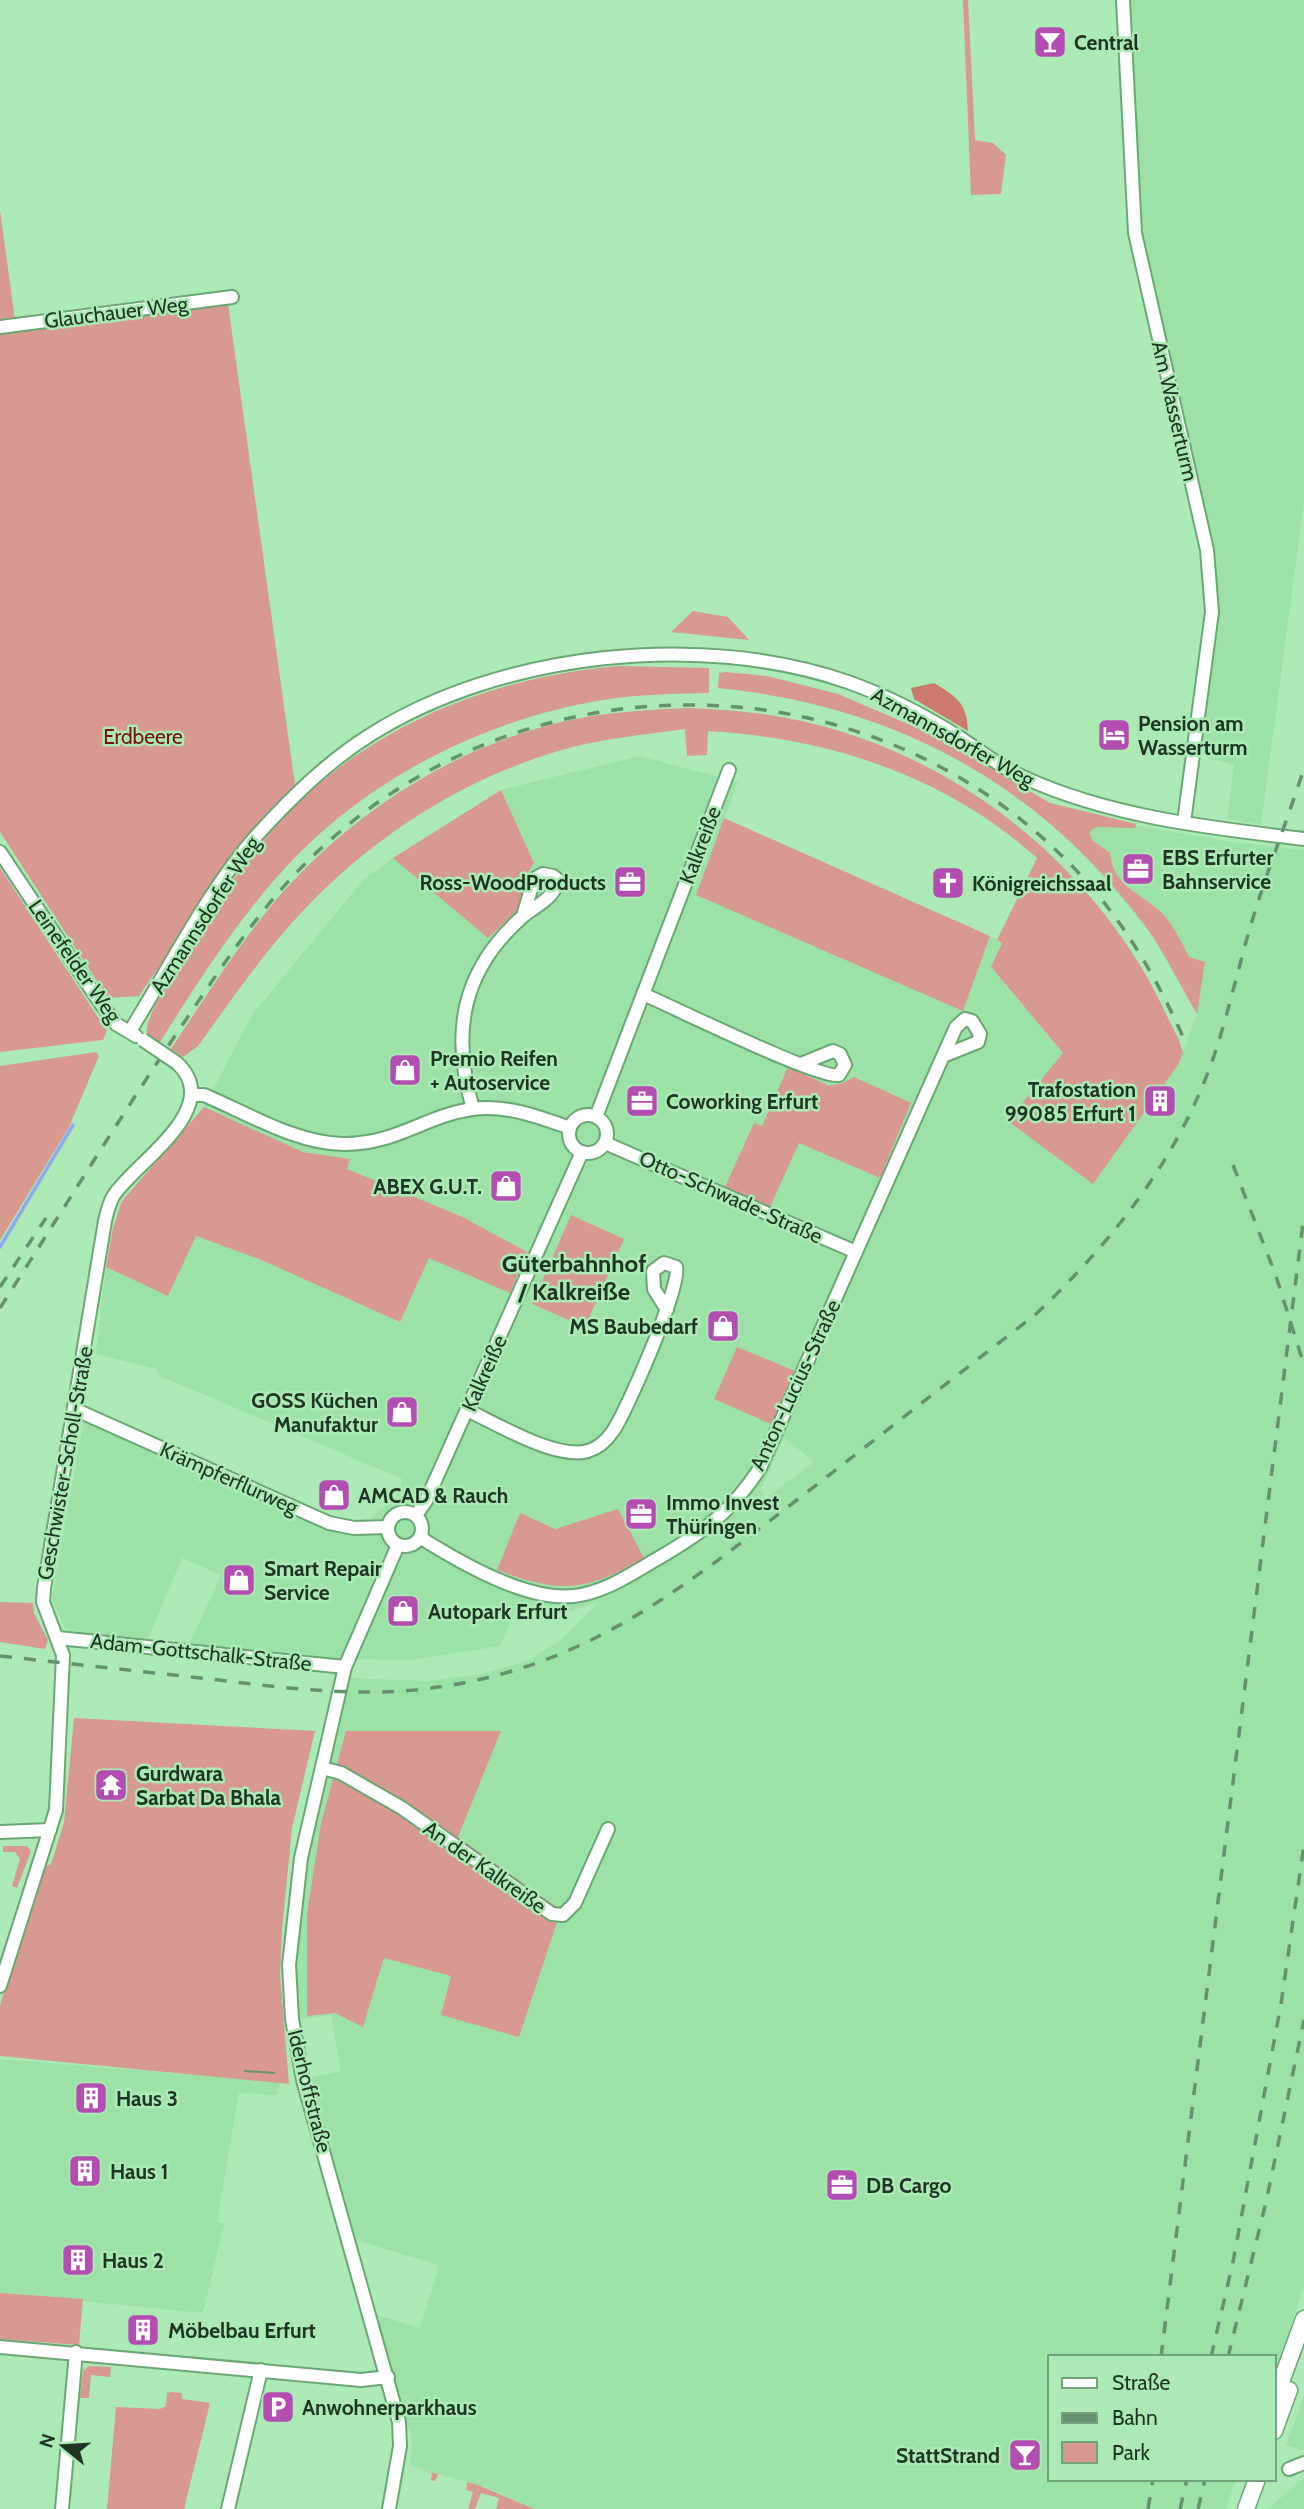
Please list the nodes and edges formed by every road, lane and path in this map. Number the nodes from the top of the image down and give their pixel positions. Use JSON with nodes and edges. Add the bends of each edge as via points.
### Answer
{"nodes":[{"id":1,"x":1123,"y":0,"type":"edge"},
{"id":2,"x":232,"y":297,"type":"dead end"},
{"id":3,"x":0,"y":327,"type":"edge"},
{"id":4,"x":729,"y":770,"type":"dead end"},
{"id":5,"x":1184,"y":822,"type":"junction"},
{"id":6,"x":1304,"y":839,"type":"edge"},
{"id":7,"x":0,"y":852,"type":"edge"},
{"id":8,"x":523,"y":916,"type":"dead end"},
{"id":9,"x":643,"y":993,"type":"junction"},
{"id":10,"x":130,"y":1031,"type":"junction"},
{"id":11,"x":943,"y":1056,"type":"dead end"},
{"id":12,"x":801,"y":1064,"type":"dead end"},
{"id":13,"x":191,"y":1095,"type":"junction"},
{"id":14,"x":473,"y":1109,"type":"junction"},
{"id":15,"x":596,"y":1117,"type":"junction"},
{"id":16,"x":570,"y":1129,"type":"junction"},
{"id":17,"x":605,"y":1143,"type":"junction"},
{"id":18,"x":582,"y":1152,"type":"junction"},
{"id":19,"x":856,"y":1252,"type":"junction"},
{"id":20,"x":667,"y":1310,"type":"dead end"},
{"id":21,"x":74,"y":1409,"type":"junction"},
{"id":22,"x":467,"y":1410,"type":"junction"},
{"id":23,"x":416,"y":1515,"type":"junction"},
{"id":24,"x":388,"y":1527,"type":"junction"},
{"id":25,"x":421,"y":1538,"type":"junction"},
{"id":26,"x":398,"y":1545,"type":"junction"},
{"id":27,"x":58,"y":1637,"type":"junction"},
{"id":28,"x":345,"y":1667,"type":"junction"},
{"id":29,"x":322,"y":1768,"type":"junction"},
{"id":30,"x":608,"y":1829,"type":"dead end"},
{"id":31,"x":50,"y":1830,"type":"junction"},
{"id":32,"x":0,"y":1832,"type":"edge"},
{"id":33,"x":0,"y":1986,"type":"edge"},
{"id":34,"x":1304,"y":2319,"type":"edge"},
{"id":35,"x":0,"y":2347,"type":"edge"},
{"id":36,"x":1304,"y":2349,"type":"edge"},
{"id":37,"x":76,"y":2352,"type":"junction"},
{"id":38,"x":261,"y":2370,"type":"junction"},
{"id":39,"x":388,"y":2377,"type":"junction"},
{"id":40,"x":1276,"y":2396,"type":"edge"},
{"id":41,"x":1276,"y":2426,"type":"edge"},
{"id":42,"x":1304,"y":2463,"type":"edge"},
{"id":43,"x":1289,"y":2469,"type":"dead end"},
{"id":44,"x":1245,"y":2481,"type":"edge"},
{"id":45,"x":1256,"y":2481,"type":"edge"},
{"id":46,"x":62,"y":2509,"type":"edge"},
{"id":47,"x":228,"y":2509,"type":"edge"},
{"id":48,"x":389,"y":2509,"type":"edge"},
{"id":49,"x":1235,"y":2509,"type":"edge"},
{"id":50,"x":1246,"y":2509,"type":"edge"}],
"edges":[{"from":1,"to":5,"type":"street","name":"Am Wasserturm","via":[[1135,233],[1207,550],[1211,587],[1212,612]]},
{"from":2,"to":3,"type":"street","name":"Glauchauer Weg"},
{"from":4,"to":9,"type":"street","name":"Kalkreiße"},
{"from":5,"to":6,"type":"street","name":"Azmannsdorfer Weg"},
{"from":5,"to":10,"type":"street","name":"Azmannsdorfer Weg","via":[[1062,794],[1019,775],[893,701],[800,668],[669,655],[556,666],[480,685],[422,707],[371,734],[328,765],[255,838]]},
{"from":7,"to":10,"type":"street","name":"Leinefelder Weg","via":[[99,1001],[116,1024]]},
{"from":8,"to":14,"type":"street","via":[[483,963],[465,1006],[461,1046]]},
{"from":9,"to":12,"type":"street"},
{"from":9,"to":15,"type":"street","name":"Kalkreiße"},
{"from":10,"to":13,"type":"street","bridge":true,"via":[[177,1063],[187,1075]]},
{"from":11,"to":19,"type":"street","name":"Anton-Lucius-Straße"},
{"from":13,"to":14,"type":"street","via":[[204,1095],[311,1139],[341,1144],[397,1137]]},
{"from":13,"to":21,"type":"street","name":"Geschwister-Scholl-Straße","via":[[187,1113],[108,1207]]},
{"from":14,"to":16,"type":"street","via":[[517,1111]]},
{"from":15,"to":16,"type":"street","via":[[578,1118]]},
{"from":15,"to":17,"type":"street","via":[[605,1125]]},
{"from":16,"to":18,"type":"street","via":[[573,1145]]},
{"from":17,"to":18,"type":"street","via":[[593,1153]]},
{"from":17,"to":19,"type":"street","name":"Otto-Schwade-Straße"},
{"from":18,"to":22,"type":"street","name":"Kalkreiße"},
{"from":19,"to":25,"type":"street","name":"Anton-Lucius-Straße","via":[[760,1468],[725,1514],[695,1537],[611,1586],[574,1596],[524,1588],[491,1576]]},
{"from":20,"to":22,"type":"street","via":[[618,1423],[597,1447],[571,1452],[554,1449]]},
{"from":21,"to":24,"type":"street","name":"Krämpferflurweg","via":[[329,1523]]},
{"from":21,"to":27,"type":"street","name":"Geschwister-Scholl-Straße","via":[[43,1602]]},
{"from":22,"to":23,"type":"street","name":"Kalkreiße"},
{"from":23,"to":24,"type":"street","via":[[398,1513]]},
{"from":23,"to":25,"type":"street","via":[[423,1528]]},
{"from":24,"to":26,"type":"street","via":[[390,1538]]},
{"from":25,"to":26,"type":"street","via":[[413,1545]]},
{"from":26,"to":28,"type":"street"},
{"from":27,"to":28,"type":"street","name":"Adam-Gottschalk-Straße"},
{"from":27,"to":31,"type":"street","name":"Geschwister-Scholl-Straße","via":[[63,1655],[61,1752]]},
{"from":28,"to":29,"type":"street","name":"Iderhoffstraße"},
{"from":29,"to":30,"type":"street","name":"An der Kalkreiße","via":[[341,1773],[402,1808],[552,1914],[564,1915],[575,1903]]},
{"from":29,"to":39,"type":"street","name":"Iderhoffstraße","via":[[290,1940],[292,2020],[303,2080]]},
{"from":31,"to":32,"type":"street"},
{"from":31,"to":33,"type":"street","name":"Geschwister-Scholl-Straße"},
{"from":34,"to":40,"type":"main road"},
{"from":35,"to":37,"type":"street"},
{"from":36,"to":41,"type":"main road"},
{"from":37,"to":38,"type":"street"},
{"from":37,"to":46,"type":"street"},
{"from":38,"to":39,"type":"street"},
{"from":38,"to":47,"type":"street"},
{"from":39,"to":48,"type":"street","name":"Iderhoffstraße","via":[[400,2446]]},
{"from":42,"to":43,"type":"street"},
{"from":44,"to":49,"type":"main road"},
{"from":45,"to":50,"type":"main road"}]}
